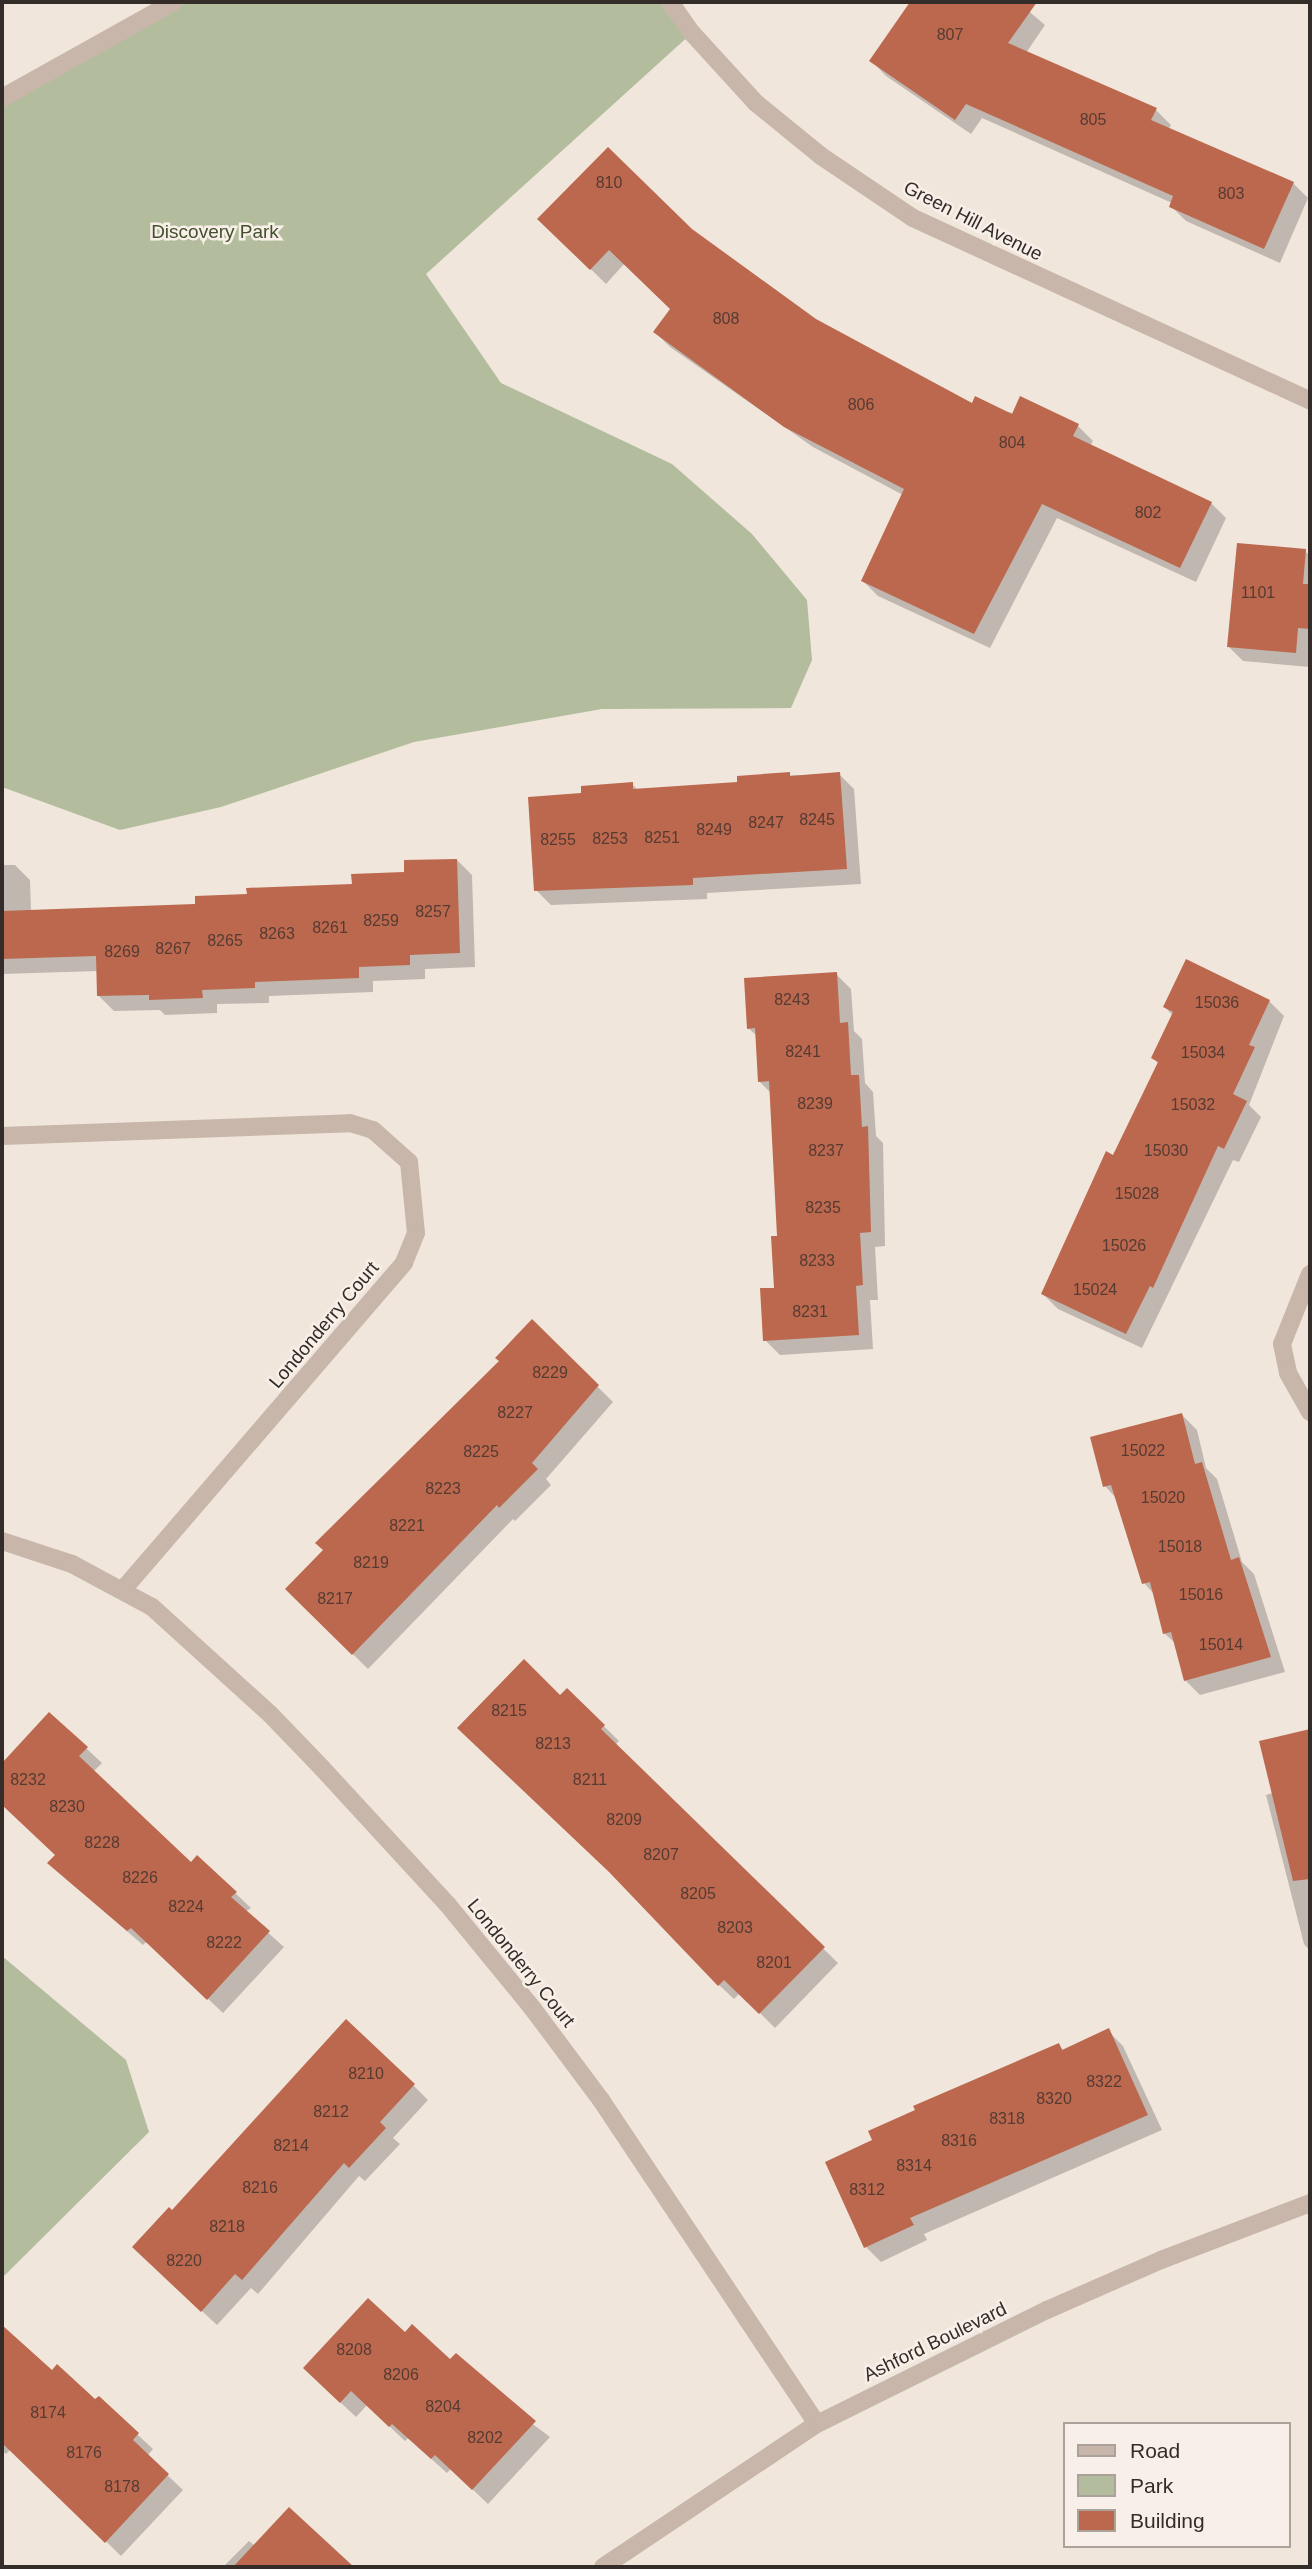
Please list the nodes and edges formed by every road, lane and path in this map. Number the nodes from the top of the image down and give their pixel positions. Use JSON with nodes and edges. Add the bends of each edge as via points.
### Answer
{"nodes":[{"id":1,"x":174,"y":2,"type":"edge"},
{"id":2,"x":670,"y":2,"type":"edge"},
{"id":3,"x":2,"y":98,"type":"edge"},
{"id":4,"x":1310,"y":401,"type":"edge"},
{"id":5,"x":2,"y":1136,"type":"edge"},
{"id":6,"x":1310,"y":1274,"type":"edge"},
{"id":7,"x":1310,"y":1412,"type":"edge"},
{"id":8,"x":2,"y":1541,"type":"edge"},
{"id":9,"x":124,"y":1588,"type":"junction"},
{"id":10,"x":1310,"y":2203,"type":"edge"},
{"id":11,"x":817,"y":2424,"type":"junction"},
{"id":12,"x":603,"y":2567,"type":"edge"}],
"edges":[{"from":1,"to":3,"type":"street"},
{"from":2,"to":4,"type":"street","name":"Green Hill Avenue","via":[[756,103],[821,156],[913,218]]},
{"from":5,"to":9,"type":"street","name":"Londonderry Court","via":[[350,1123],[373,1129],[408,1162],[416,1233],[404,1263]]},
{"from":6,"to":7,"type":"street","via":[[1282,1344],[1289,1373]]},
{"from":8,"to":9,"type":"street","name":"Londonderry Court","via":[[72,1564]]},
{"from":9,"to":11,"type":"street","name":"Londonderry Court","via":[[152,1607],[270,1714],[448,1905],[601,2100]]},
{"from":10,"to":11,"type":"street","name":"Ashford Boulevard","via":[[1085,2293]]},
{"from":11,"to":12,"type":"street","name":"Ashford Boulevard"}]}
